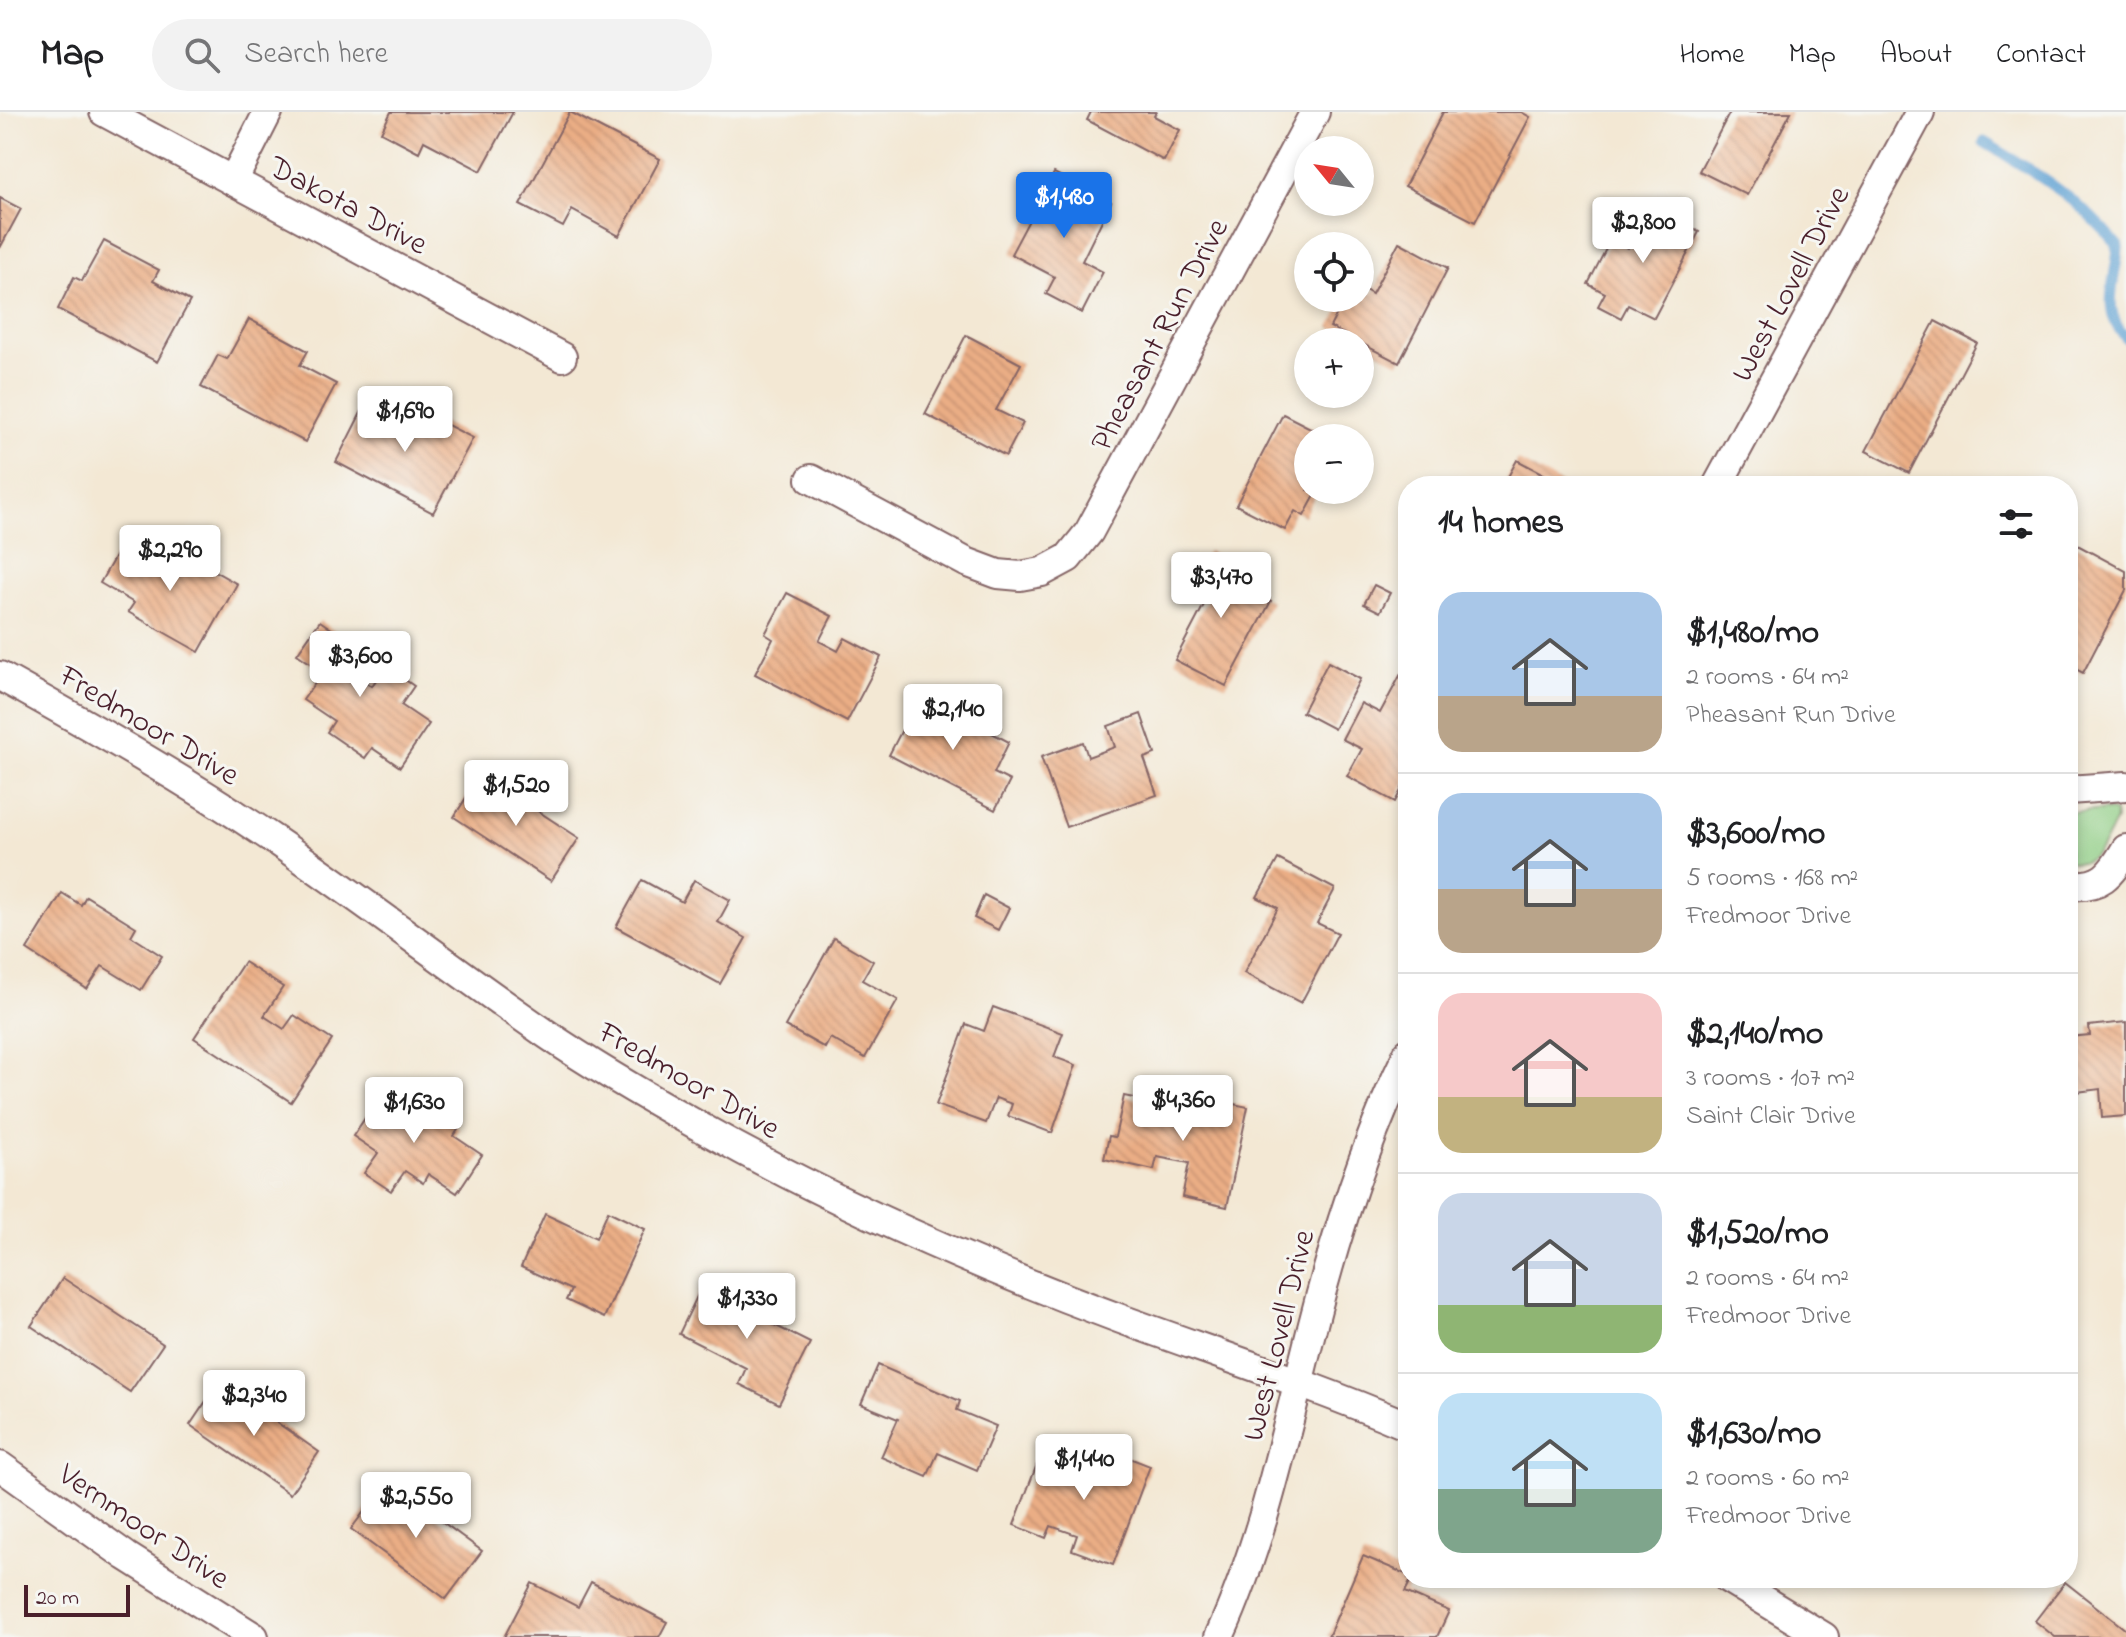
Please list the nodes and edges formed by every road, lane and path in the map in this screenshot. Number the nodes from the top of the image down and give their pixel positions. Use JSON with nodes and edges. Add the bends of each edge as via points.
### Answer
{"nodes":[{"id":1,"x":104,"y":112,"type":"edge"},
{"id":2,"x":268,"y":112,"type":"edge"},
{"id":3,"x":1315,"y":112,"type":"edge"},
{"id":4,"x":1920,"y":112,"type":"edge"},
{"id":5,"x":233,"y":181,"type":"junction"},
{"id":6,"x":562,"y":357,"type":"dead end"},
{"id":7,"x":1722,"y":476,"type":"edge"},
{"id":8,"x":811,"y":479,"type":"dead end"},
{"id":9,"x":0,"y":676,"type":"edge"},
{"id":10,"x":2126,"y":786,"type":"edge"},
{"id":11,"x":2078,"y":789,"type":"edge"},
{"id":12,"x":2126,"y":849,"type":"edge"},
{"id":13,"x":2078,"y":886,"type":"edge"},
{"id":14,"x":1398,"y":1075,"type":"edge"},
{"id":15,"x":1299,"y":1382,"type":"junction"},
{"id":16,"x":1398,"y":1422,"type":"edge"},
{"id":17,"x":0,"y":1466,"type":"edge"},
{"id":18,"x":1743,"y":1588,"type":"edge"},
{"id":19,"x":254,"y":1637,"type":"edge"},
{"id":20,"x":1219,"y":1637,"type":"edge"},
{"id":21,"x":1824,"y":1637,"type":"edge"}],
"edges":[{"from":1,"to":5,"type":"street","name":"Dakota Drive"},
{"from":2,"to":5,"type":"street"},
{"from":3,"to":8,"type":"street","name":"Pheasant Run Drive","via":[[1089,532],[1068,558],[1042,572],[998,574]]},
{"from":4,"to":7,"type":"street","name":"West Lovell Drive"},
{"from":5,"to":6,"type":"street","name":"Dakota Drive"},
{"from":9,"to":15,"type":"street","name":"Fredmoor Drive","via":[[208,796],[548,1036],[706,1130],[987,1266]]},
{"from":10,"to":11,"type":"street"},
{"from":12,"to":13,"type":"street","via":[[2112,873]]},
{"from":14,"to":15,"type":"street","name":"West Lovell Drive","via":[[1345,1207]]},
{"from":15,"to":16,"type":"street","name":"Fredmoor Drive"},
{"from":15,"to":20,"type":"street","name":"West Lovell Drive","via":[[1258,1535]]},
{"from":17,"to":19,"type":"street","name":"Vernmoor Drive","via":[[126,1556]]},
{"from":18,"to":21,"type":"street"}]}
